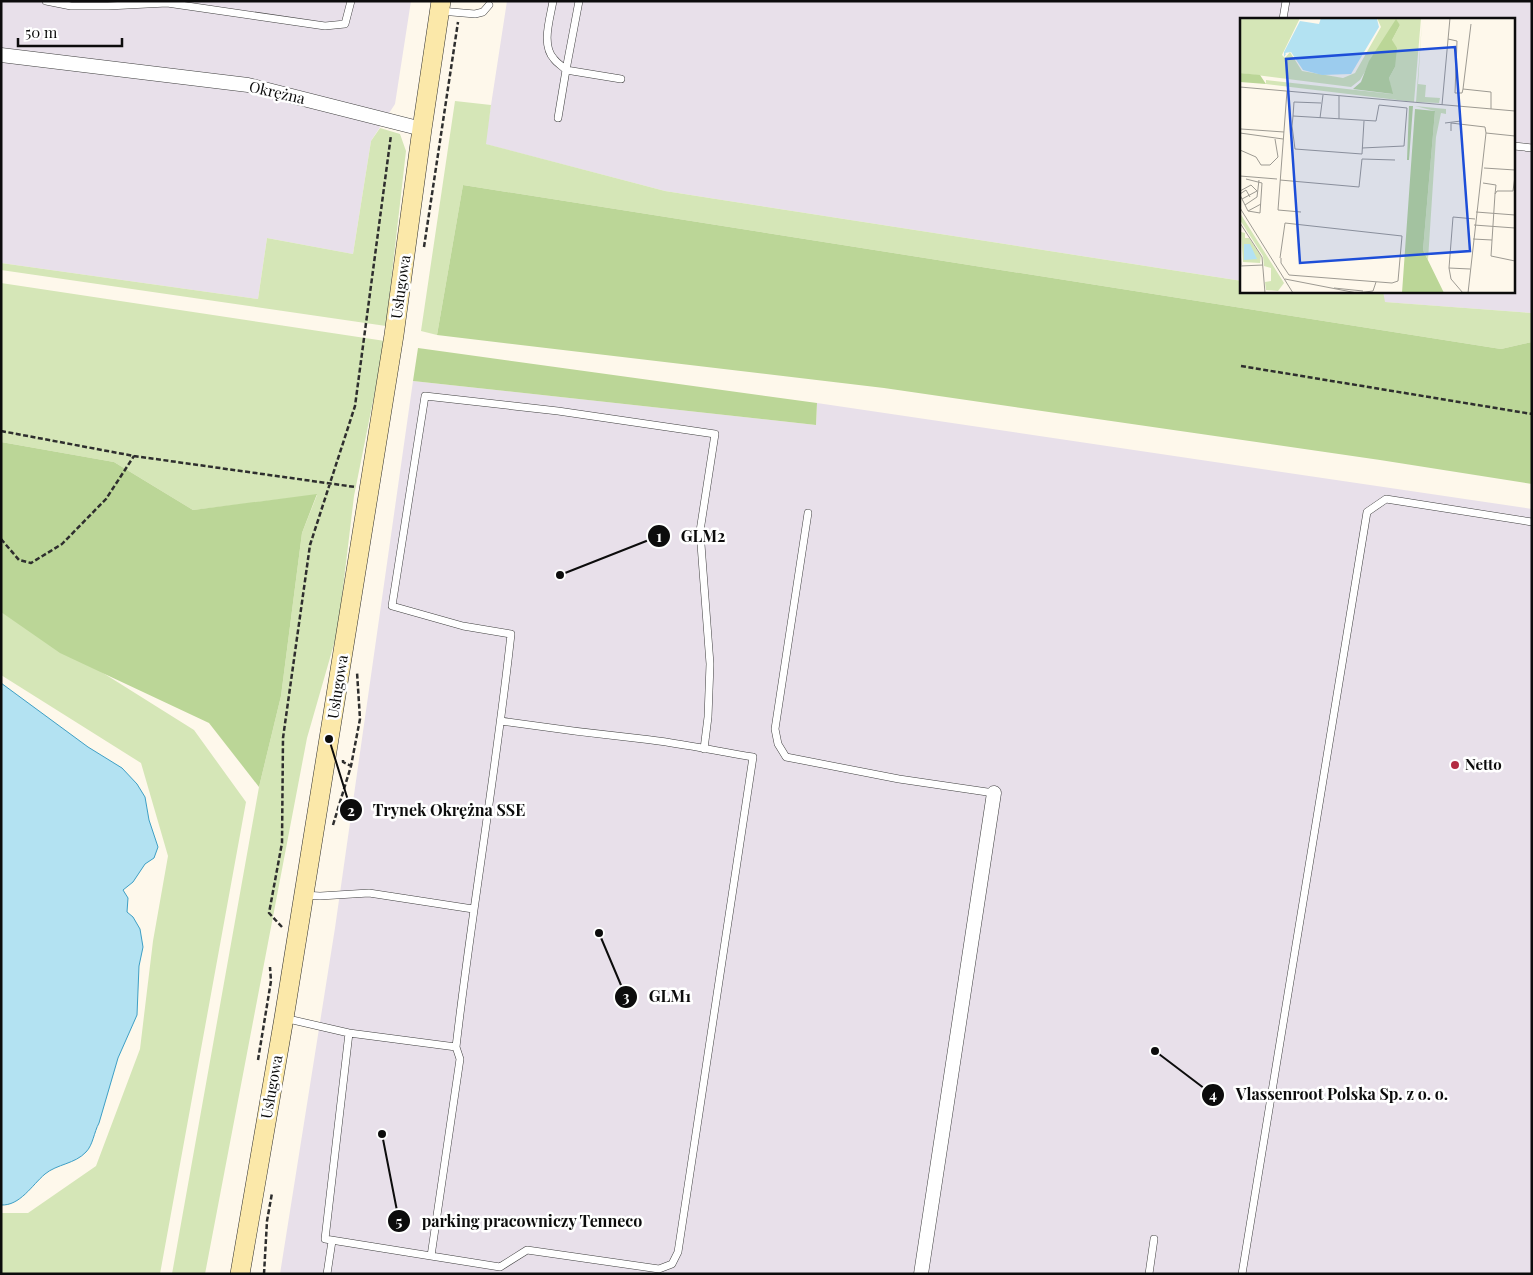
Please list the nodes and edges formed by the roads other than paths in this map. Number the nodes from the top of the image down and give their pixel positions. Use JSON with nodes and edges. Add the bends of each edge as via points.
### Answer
{"nodes":[{"id":1,"x":46,"y":1,"type":"edge"},
{"id":2,"x":351,"y":1,"type":"edge"},
{"id":3,"x":553,"y":1,"type":"edge"},
{"id":4,"x":578,"y":1,"type":"edge"},
{"id":5,"x":1286,"y":1,"type":"edge"},
{"id":6,"x":120,"y":4,"type":"edge"},
{"id":7,"x":440,"y":6,"type":"edge"},
{"id":8,"x":489,"y":6,"type":"dead end"},
{"id":9,"x":1283,"y":18,"type":"edge"},
{"id":10,"x":1,"y":55,"type":"edge"},
{"id":11,"x":566,"y":70,"type":"junction"},
{"id":12,"x":621,"y":78,"type":"dead end"},
{"id":13,"x":558,"y":118,"type":"dead end"},
{"id":14,"x":422,"y":129,"type":"junction"},
{"id":15,"x":1516,"y":146,"type":"edge"},
{"id":16,"x":1532,"y":148,"type":"edge"},
{"id":17,"x":808,"y":513,"type":"dead end"},
{"id":18,"x":1532,"y":522,"type":"edge"},
{"id":19,"x":501,"y":721,"type":"junction"},
{"id":20,"x":704,"y":749,"type":"junction"},
{"id":21,"x":994,"y":793,"type":"joint"},
{"id":22,"x":304,"y":895,"type":"junction"},
{"id":23,"x":473,"y":909,"type":"junction"},
{"id":24,"x":284,"y":1018,"type":"junction"},
{"id":25,"x":349,"y":1033,"type":"junction"},
{"id":26,"x":456,"y":1048,"type":"junction"},
{"id":27,"x":1154,"y":1239,"type":"dead end"},
{"id":28,"x":332,"y":1241,"type":"junction"},
{"id":29,"x":431,"y":1256,"type":"junction"},
{"id":30,"x":240,"y":1274,"type":"edge"},
{"id":31,"x":327,"y":1274,"type":"edge"},
{"id":32,"x":921,"y":1274,"type":"edge"},
{"id":33,"x":1149,"y":1274,"type":"edge"},
{"id":34,"x":1242,"y":1274,"type":"edge"}],
"edges":[{"from":1,"to":6,"type":"lane","via":[[71,6]]},
{"from":2,"to":6,"type":"lane","via":[[345,24],[325,26],[167,3]]},
{"from":3,"to":11,"type":"lane","via":[[547,47],[553,59]]},
{"from":4,"to":11,"type":"lane"},
{"from":5,"to":9,"type":"lane"},
{"from":7,"to":8,"type":"lane","via":[[475,14]]},
{"from":7,"to":14,"type":"street"},
{"from":10,"to":14,"type":"street","name":"Okrężna","via":[[248,85]]},
{"from":11,"to":12,"type":"lane"},
{"from":11,"to":13,"type":"lane"},
{"from":14,"to":22,"type":"street","name":"Usługowa","via":[[394,335]]},
{"from":15,"to":16,"type":"lane"},
{"from":17,"to":21,"type":"lane","via":[[775,729],[778,744],[786,757]]},
{"from":18,"to":34,"type":"lane","via":[[1386,499],[1367,512]]},
{"from":19,"to":20,"type":"lane"},
{"from":19,"to":20,"type":"lane","via":[[511,634],[463,626],[392,606],[425,396],[715,434],[700,531],[710,664]]},
{"from":19,"to":23,"type":"lane"},
{"from":20,"to":29,"type":"lane","via":[[753,757],[678,1252],[672,1264],[659,1269],[527,1250],[500,1267]]},
{"from":21,"to":32,"type":"street"},
{"from":22,"to":23,"type":"lane","via":[[370,893]]},
{"from":22,"to":24,"type":"street","name":"Usługowa"},
{"from":23,"to":26,"type":"lane"},
{"from":24,"to":25,"type":"lane"},
{"from":24,"to":30,"type":"street","name":"Usługowa"},
{"from":25,"to":26,"type":"lane"},
{"from":25,"to":28,"type":"lane","via":[[325,1239]]},
{"from":26,"to":29,"type":"lane","via":[[460,1059]]},
{"from":27,"to":33,"type":"lane"},
{"from":28,"to":29,"type":"lane"},
{"from":28,"to":31,"type":"lane"}]}
